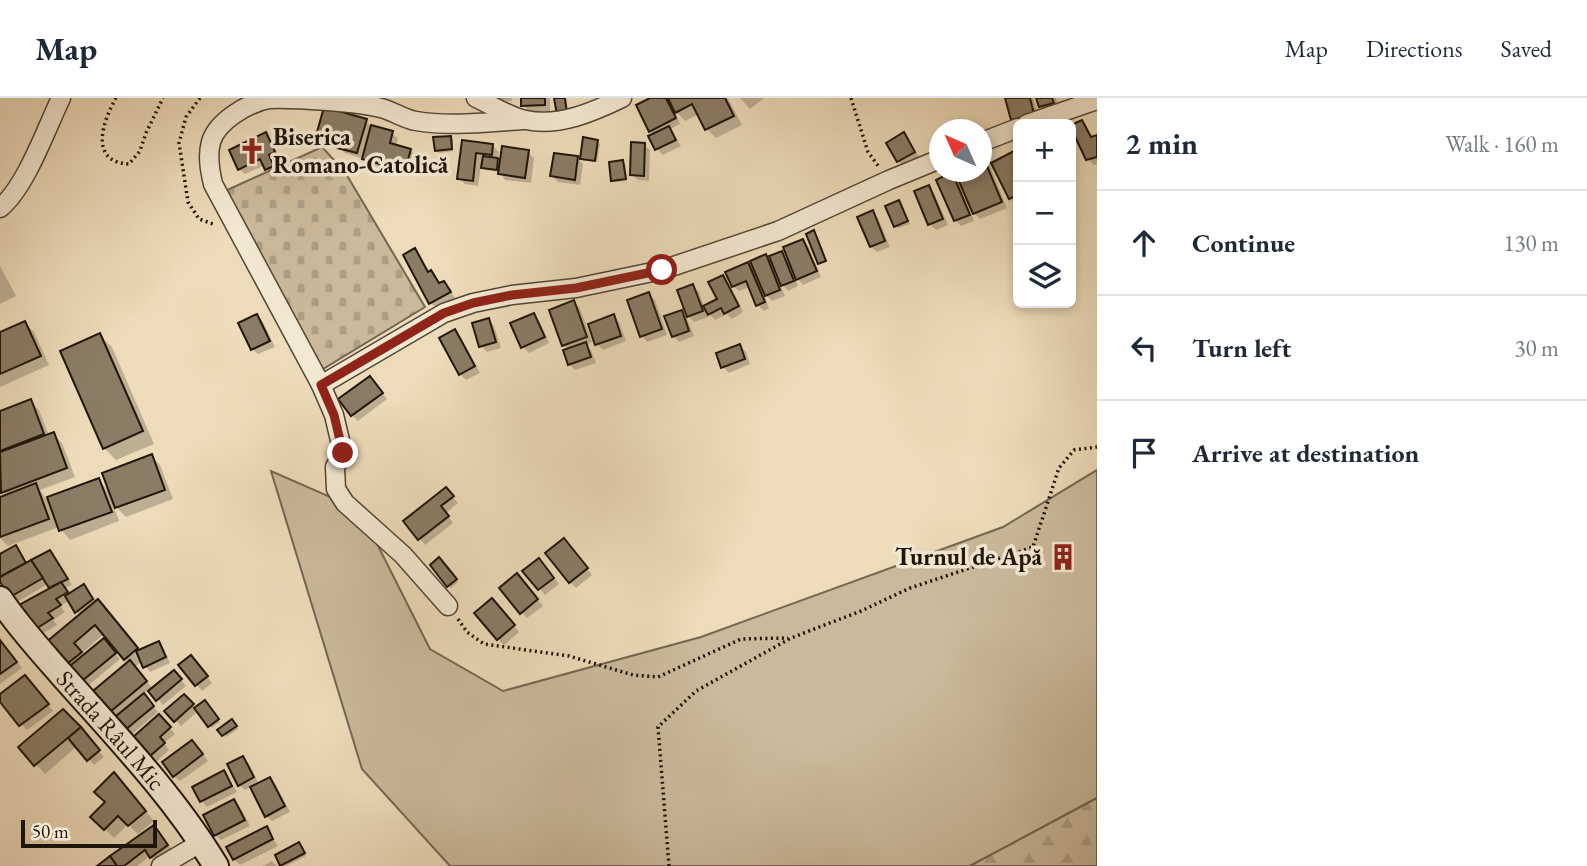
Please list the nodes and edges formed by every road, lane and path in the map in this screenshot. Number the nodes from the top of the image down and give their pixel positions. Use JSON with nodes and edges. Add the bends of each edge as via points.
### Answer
{"nodes":[{"id":1,"x":61,"y":98,"type":"edge"},
{"id":2,"x":74,"y":98,"type":"edge"},
{"id":3,"x":116,"y":98,"type":"edge"},
{"id":4,"x":163,"y":98,"type":"edge"},
{"id":5,"x":476,"y":98,"type":"edge"},
{"id":6,"x":622,"y":98,"type":"edge"},
{"id":7,"x":851,"y":98,"type":"edge"},
{"id":8,"x":1097,"y":100,"type":"edge"},
{"id":9,"x":1042,"y":119,"type":"edge"},
{"id":10,"x":523,"y":120,"type":"junction"},
{"id":11,"x":1013,"y":130,"type":"edge"},
{"id":12,"x":992,"y":138,"type":"edge"},
{"id":13,"x":929,"y":164,"type":"edge"},
{"id":14,"x":29,"y":165,"type":"junction"},
{"id":15,"x":889,"y":180,"type":"junction"},
{"id":16,"x":0,"y":208,"type":"edge"},
{"id":17,"x":321,"y":385,"type":"junction"},
{"id":18,"x":1097,"y":447,"type":"edge"},
{"id":19,"x":0,"y":599,"type":"edge"},
{"id":20,"x":449,"y":606,"type":"joint"},
{"id":21,"x":791,"y":638,"type":"junction"},
{"id":22,"x":202,"y":842,"type":"junction"},
{"id":23,"x":161,"y":866,"type":"edge"},
{"id":24,"x":216,"y":866,"type":"edge"},
{"id":25,"x":669,"y":866,"type":"edge"}],
"edges":[{"from":1,"to":14,"type":"street"},
{"from":2,"to":14,"type":"street","via":[[48,148]]},
{"from":3,"to":4,"type":"path","via":[[104,119],[101,137],[106,154],[116,163],[129,164],[140,151]]},
{"from":5,"to":10,"type":"street"},
{"from":6,"to":10,"type":"street","via":[[561,121]]},
{"from":7,"to":15,"type":"path","via":[[868,152]]},
{"from":8,"to":9,"type":"street"},
{"from":10,"to":17,"type":"street","via":[[448,124],[415,121],[382,108],[269,99],[241,110],[217,129],[210,143],[213,184]]},
{"from":11,"to":12,"type":"street"},
{"from":13,"to":15,"type":"street"},
{"from":14,"to":16,"type":"street","via":[[11,199]]},
{"from":15,"to":17,"type":"street","via":[[778,231],[662,270],[473,303],[412,331]]},
{"from":17,"to":20,"type":"street","via":[[343,453],[335,467],[336,489]]},
{"from":18,"to":21,"type":"path","via":[[1074,450],[1059,468],[1033,547],[910,588]]},
{"from":19,"to":22,"type":"street","name":"Strada Râul Mic","via":[[128,747]]},
{"from":20,"to":21,"type":"path","via":[[467,632],[484,644],[569,656],[633,675],[658,677],[741,639]]},
{"from":21,"to":25,"type":"path","via":[[696,691],[658,727]]},
{"from":22,"to":23,"type":"street"},
{"from":22,"to":24,"type":"street","name":"Strada Râul Mic"}]}
